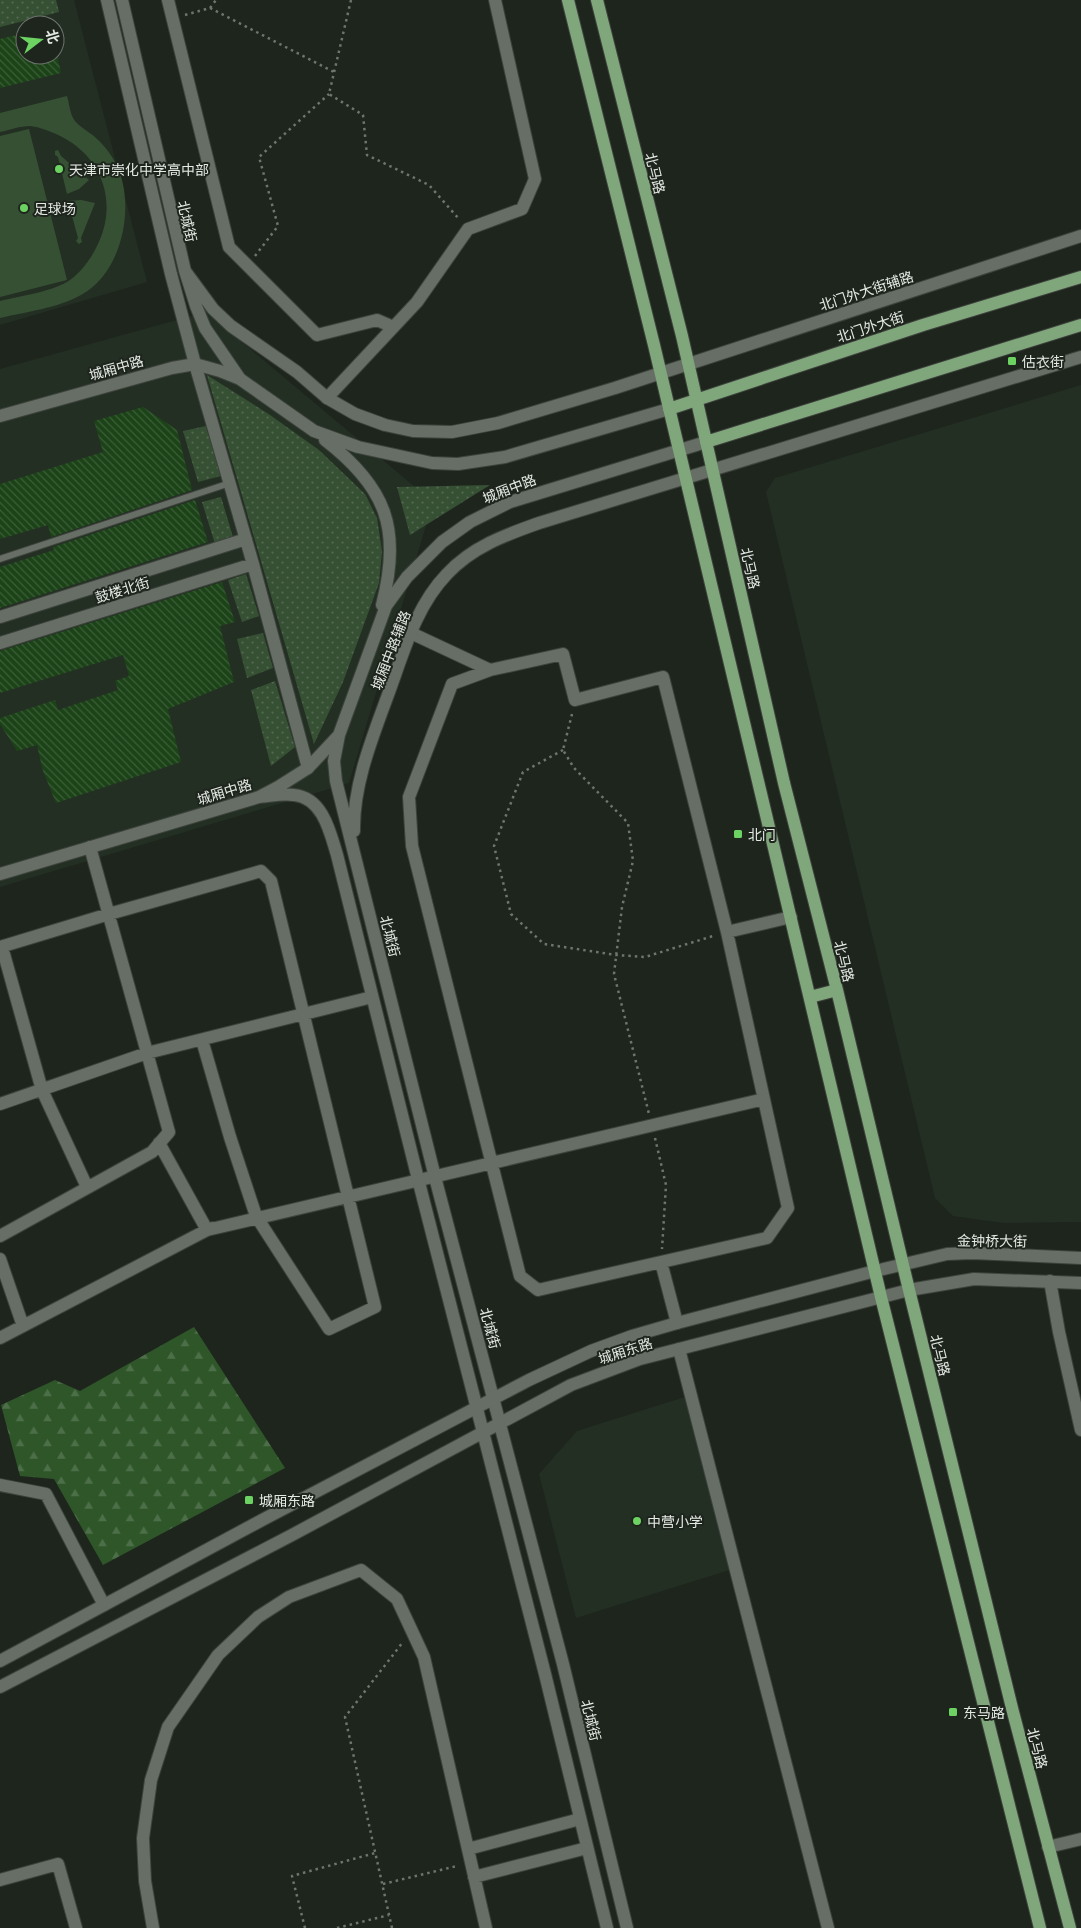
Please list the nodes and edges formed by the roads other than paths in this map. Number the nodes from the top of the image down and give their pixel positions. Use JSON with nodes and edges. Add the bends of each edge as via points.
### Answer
{"nodes":[{"id":1,"x":107,"y":0,"type":"edge"},
{"id":2,"x":122,"y":0,"type":"edge"},
{"id":3,"x":168,"y":0,"type":"edge"},
{"id":4,"x":495,"y":0,"type":"edge"},
{"id":5,"x":568,"y":0,"type":"edge"},
{"id":6,"x":597,"y":0,"type":"edge"},
{"id":7,"x":1081,"y":236,"type":"edge"},
{"id":8,"x":185,"y":271,"type":"junction"},
{"id":9,"x":1081,"y":277,"type":"edge"},
{"id":10,"x":1081,"y":325,"type":"edge"},
{"id":11,"x":393,"y":327,"type":"junction"},
{"id":12,"x":1081,"y":357,"type":"edge"},
{"id":13,"x":194,"y":364,"type":"junction"},
{"id":14,"x":688,"y":364,"type":"junction"},
{"id":15,"x":660,"y":373,"type":"junction"},
{"id":16,"x":240,"y":379,"type":"junction"},
{"id":17,"x":327,"y":398,"type":"junction"},
{"id":18,"x":696,"y":400,"type":"junction"},
{"id":19,"x":669,"y":409,"type":"junction"},
{"id":20,"x":0,"y":416,"type":"edge"},
{"id":21,"x":314,"y":432,"type":"junction"},
{"id":22,"x":706,"y":442,"type":"junction"},
{"id":23,"x":678,"y":451,"type":"junction"},
{"id":24,"x":713,"y":471,"type":"junction"},
{"id":25,"x":685,"y":478,"type":"junction"},
{"id":26,"x":230,"y":483,"type":"junction"},
{"id":27,"x":246,"y":540,"type":"junction"},
{"id":28,"x":0,"y":558,"type":"edge"},
{"id":29,"x":254,"y":564,"type":"junction"},
{"id":30,"x":0,"y":617,"type":"edge"},
{"id":31,"x":411,"y":633,"type":"junction"},
{"id":32,"x":374,"y":636,"type":"junction"},
{"id":33,"x":0,"y":643,"type":"edge"},
{"id":34,"x":490,"y":670,"type":"junction"},
{"id":35,"x":339,"y":735,"type":"junction"},
{"id":36,"x":308,"y":768,"type":"junction"},
{"id":37,"x":259,"y":797,"type":"junction"},
{"id":38,"x":90,"y":847,"type":"junction"},
{"id":39,"x":354,"y":849,"type":"junction"},
{"id":40,"x":0,"y":874,"type":"edge"},
{"id":41,"x":109,"y":914,"type":"junction"},
{"id":42,"x":791,"y":916,"type":"junction"},
{"id":43,"x":727,"y":932,"type":"junction"},
{"id":44,"x":1,"y":947,"type":"edge"},
{"id":45,"x":836,"y":990,"type":"junction"},
{"id":46,"x":372,"y":997,"type":"junction"},
{"id":47,"x":810,"y":997,"type":"junction"},
{"id":48,"x":304,"y":1014,"type":"junction"},
{"id":49,"x":202,"y":1040,"type":"junction"},
{"id":50,"x":147,"y":1054,"type":"junction"},
{"id":51,"x":42,"y":1090,"type":"junction"},
{"id":52,"x":764,"y":1099,"type":"junction"},
{"id":53,"x":0,"y":1104,"type":"edge"},
{"id":54,"x":159,"y":1143,"type":"junction"},
{"id":55,"x":492,"y":1164,"type":"junction"},
{"id":56,"x":417,"y":1176,"type":"junction"},
{"id":57,"x":436,"y":1179,"type":"junction"},
{"id":58,"x":87,"y":1187,"type":"junction"},
{"id":59,"x":348,"y":1194,"type":"junction"},
{"id":60,"x":256,"y":1217,"type":"junction"},
{"id":61,"x":207,"y":1230,"type":"junction"},
{"id":62,"x":0,"y":1236,"type":"edge"},
{"id":63,"x":1081,"y":1258,"type":"edge"},
{"id":64,"x":0,"y":1259,"type":"edge"},
{"id":65,"x":661,"y":1262,"type":"junction"},
{"id":66,"x":903,"y":1264,"type":"junction"},
{"id":67,"x":875,"y":1271,"type":"junction"},
{"id":68,"x":1050,"y":1282,"type":"junction"},
{"id":69,"x":1081,"y":1283,"type":"edge"},
{"id":70,"x":909,"y":1290,"type":"junction"},
{"id":71,"x":881,"y":1297,"type":"junction"},
{"id":72,"x":678,"y":1323,"type":"junction"},
{"id":73,"x":22,"y":1326,"type":"junction"},
{"id":74,"x":0,"y":1338,"type":"edge"},
{"id":75,"x":678,"y":1349,"type":"junction"},
{"id":76,"x":494,"y":1400,"type":"junction"},
{"id":77,"x":478,"y":1408,"type":"junction"},
{"id":78,"x":500,"y":1423,"type":"junction"},
{"id":79,"x":1081,"y":1430,"type":"edge"},
{"id":80,"x":484,"y":1432,"type":"junction"},
{"id":81,"x":0,"y":1485,"type":"edge"},
{"id":82,"x":104,"y":1605,"type":"junction"},
{"id":83,"x":0,"y":1661,"type":"edge"},
{"id":84,"x":0,"y":1687,"type":"edge"},
{"id":85,"x":580,"y":1819,"type":"junction"},
{"id":86,"x":1081,"y":1839,"type":"edge"},
{"id":87,"x":1048,"y":1847,"type":"junction"},
{"id":88,"x":587,"y":1848,"type":"junction"},
{"id":89,"x":468,"y":1849,"type":"junction"},
{"id":90,"x":474,"y":1877,"type":"junction"},
{"id":91,"x":0,"y":1880,"type":"edge"},
{"id":92,"x":76,"y":1928,"type":"edge"},
{"id":93,"x":153,"y":1928,"type":"edge"},
{"id":94,"x":486,"y":1928,"type":"edge"},
{"id":95,"x":607,"y":1928,"type":"edge"},
{"id":96,"x":627,"y":1928,"type":"edge"},
{"id":97,"x":828,"y":1928,"type":"edge"},
{"id":98,"x":1040,"y":1928,"type":"edge"},
{"id":99,"x":1070,"y":1928,"type":"edge"}],
"edges":[{"from":1,"to":13,"type":"street","name":"北城街"},
{"from":2,"to":8,"type":"street","name":"北城街"},
{"from":3,"to":11,"type":"street","via":[[229,247],[317,335],[377,320]]},
{"from":4,"to":11,"type":"street","via":[[535,179],[522,209],[468,229],[417,302]]},
{"from":5,"to":15,"type":"main road"},
{"from":6,"to":14,"type":"main road","name":"北马路"},
{"from":7,"to":14,"type":"street","name":"北门外大街辅路"},
{"from":8,"to":16,"type":"street","name":"北城街","via":[[205,328]]},
{"from":8,"to":17,"type":"street","via":[[213,309],[231,326]]},
{"from":9,"to":18,"type":"main road","name":"北门外大街","via":[[913,328]]},
{"from":10,"to":22,"type":"main road"},
{"from":11,"to":17,"type":"street"},
{"from":12,"to":24,"type":"street"},
{"from":13,"to":16,"type":"street","name":"城厢中路"},
{"from":13,"to":20,"type":"street","name":"城厢中路","via":[[165,369]]},
{"from":13,"to":26,"type":"street","name":"北城街"},
{"from":14,"to":15,"type":"street","name":"北门外大街辅路"},
{"from":14,"to":18,"type":"main road","name":"北马路"},
{"from":15,"to":17,"type":"street","via":[[498,423],[452,432],[385,426]]},
{"from":15,"to":19,"type":"main road"},
{"from":16,"to":21,"type":"street","name":"城厢中路"},
{"from":18,"to":19,"type":"main road","name":"北门外大街"},
{"from":18,"to":22,"type":"main road","name":"北马路"},
{"from":19,"to":21,"type":"street","name":"城厢中路","via":[[505,457],[458,464],[432,463],[387,454]]},
{"from":19,"to":23,"type":"main road"},
{"from":21,"to":32,"type":"street","name":"城厢中路","via":[[366,477],[388,523],[390,566]]},
{"from":22,"to":23,"type":"street","name":"城厢中路"},
{"from":22,"to":24,"type":"main road","name":"北马路"},
{"from":23,"to":25,"type":"main road"},
{"from":23,"to":32,"type":"street","name":"城厢中路","via":[[527,495],[470,522],[442,542],[407,577],[386,606]]},
{"from":24,"to":25,"type":"street"},
{"from":24,"to":45,"type":"main road","name":"北马路","via":[[784,783]]},
{"from":25,"to":31,"type":"street","name":"城厢中路辅路","via":[[531,526],[484,545],[441,581]]},
{"from":25,"to":42,"type":"main road"},
{"from":26,"to":27,"type":"street","name":"北城街"},
{"from":26,"to":28,"type":"lane"},
{"from":27,"to":29,"type":"street","name":"北城街"},
{"from":27,"to":30,"type":"street","name":"鼓楼北街"},
{"from":29,"to":33,"type":"street","name":"鼓楼北街"},
{"from":29,"to":36,"type":"street","name":"北城街"},
{"from":31,"to":34,"type":"street"},
{"from":31,"to":39,"type":"street","name":"城厢中路辅路","via":[[373,736],[354,810]]},
{"from":32,"to":35,"type":"street","name":"城厢中路"},
{"from":34,"to":43,"type":"street","via":[[563,654],[575,700],[663,677]]},
{"from":34,"to":55,"type":"street","via":[[452,684],[410,796],[412,846]]},
{"from":35,"to":36,"type":"street","name":"城厢中路"},
{"from":35,"to":39,"type":"street","name":"北城街","via":[[334,761],[336,780]]},
{"from":36,"to":37,"type":"street","name":"城厢中路"},
{"from":37,"to":38,"type":"street","name":"城厢中路"},
{"from":37,"to":46,"type":"street","via":[[296,795],[306,799],[322,814],[337,855]]},
{"from":38,"to":40,"type":"street","name":"城厢中路"},
{"from":38,"to":41,"type":"street"},
{"from":39,"to":57,"type":"street","name":"北城街"},
{"from":41,"to":44,"type":"street"},
{"from":41,"to":48,"type":"street","via":[[261,871],[271,881]]},
{"from":41,"to":50,"type":"street"},
{"from":42,"to":43,"type":"street"},
{"from":42,"to":47,"type":"main road"},
{"from":43,"to":52,"type":"street"},
{"from":44,"to":51,"type":"street"},
{"from":45,"to":47,"type":"main road"},
{"from":45,"to":66,"type":"main road","name":"北马路"},
{"from":46,"to":48,"type":"street"},
{"from":46,"to":56,"type":"street"},
{"from":47,"to":67,"type":"main road"},
{"from":48,"to":49,"type":"street"},
{"from":48,"to":59,"type":"street"},
{"from":49,"to":50,"type":"street"},
{"from":49,"to":60,"type":"street"},
{"from":50,"to":51,"type":"street"},
{"from":50,"to":54,"type":"street","via":[[169,1132]]},
{"from":51,"to":53,"type":"street"},
{"from":51,"to":58,"type":"street"},
{"from":52,"to":55,"type":"street"},
{"from":52,"to":65,"type":"street","via":[[788,1208],[767,1238]]},
{"from":54,"to":58,"type":"street","via":[[152,1152]]},
{"from":54,"to":61,"type":"street"},
{"from":55,"to":57,"type":"street"},
{"from":55,"to":65,"type":"street","via":[[520,1276],[538,1290]]},
{"from":56,"to":57,"type":"street"},
{"from":56,"to":59,"type":"street"},
{"from":56,"to":77,"type":"street"},
{"from":57,"to":76,"type":"street","name":"北城街"},
{"from":58,"to":62,"type":"street"},
{"from":59,"to":60,"type":"street"},
{"from":59,"to":60,"type":"street","via":[[375,1307],[329,1328]]},
{"from":60,"to":61,"type":"street"},
{"from":61,"to":73,"type":"street"},
{"from":63,"to":66,"type":"street","name":"金钟桥大街","via":[[961,1253]]},
{"from":64,"to":73,"type":"street"},
{"from":65,"to":72,"type":"street"},
{"from":66,"to":67,"type":"street","name":"金钟桥大街"},
{"from":66,"to":70,"type":"main road","name":"北马路"},
{"from":67,"to":71,"type":"main road"},
{"from":67,"to":72,"type":"street","name":"城厢东路"},
{"from":68,"to":69,"type":"street"},
{"from":68,"to":70,"type":"street","via":[[974,1278]]},
{"from":68,"to":79,"type":"street"},
{"from":70,"to":71,"type":"street","name":"城厢东路"},
{"from":70,"to":87,"type":"main road","name":"北马路"},
{"from":71,"to":75,"type":"street","name":"城厢东路"},
{"from":71,"to":98,"type":"main road"},
{"from":72,"to":76,"type":"street","name":"城厢东路","via":[[591,1351]]},
{"from":73,"to":74,"type":"street"},
{"from":75,"to":78,"type":"street","name":"城厢东路","via":[[640,1359],[571,1385]]},
{"from":75,"to":97,"type":"street"},
{"from":76,"to":77,"type":"street","name":"城厢东路"},
{"from":76,"to":78,"type":"street","name":"北城街"},
{"from":77,"to":80,"type":"street"},
{"from":77,"to":82,"type":"street","name":"城厢东路"},
{"from":78,"to":80,"type":"street","name":"城厢东路"},
{"from":78,"to":96,"type":"street","name":"北城街"},
{"from":80,"to":84,"type":"street","name":"城厢东路"},
{"from":80,"to":85,"type":"street"},
{"from":81,"to":82,"type":"street","via":[[46,1494]]},
{"from":82,"to":83,"type":"street","name":"城厢东路"},
{"from":85,"to":88,"type":"street"},
{"from":85,"to":89,"type":"street"},
{"from":86,"to":87,"type":"street"},
{"from":87,"to":99,"type":"main road","name":"北马路"},
{"from":88,"to":90,"type":"street"},
{"from":88,"to":95,"type":"street"},
{"from":89,"to":90,"type":"street"},
{"from":89,"to":93,"type":"street","via":[[424,1657],[397,1599],[361,1570],[289,1597],[258,1617],[218,1655],[168,1727],[151,1780],[143,1838],[145,1881]]},
{"from":90,"to":94,"type":"street"},
{"from":91,"to":92,"type":"street","via":[[58,1864]]}]}
